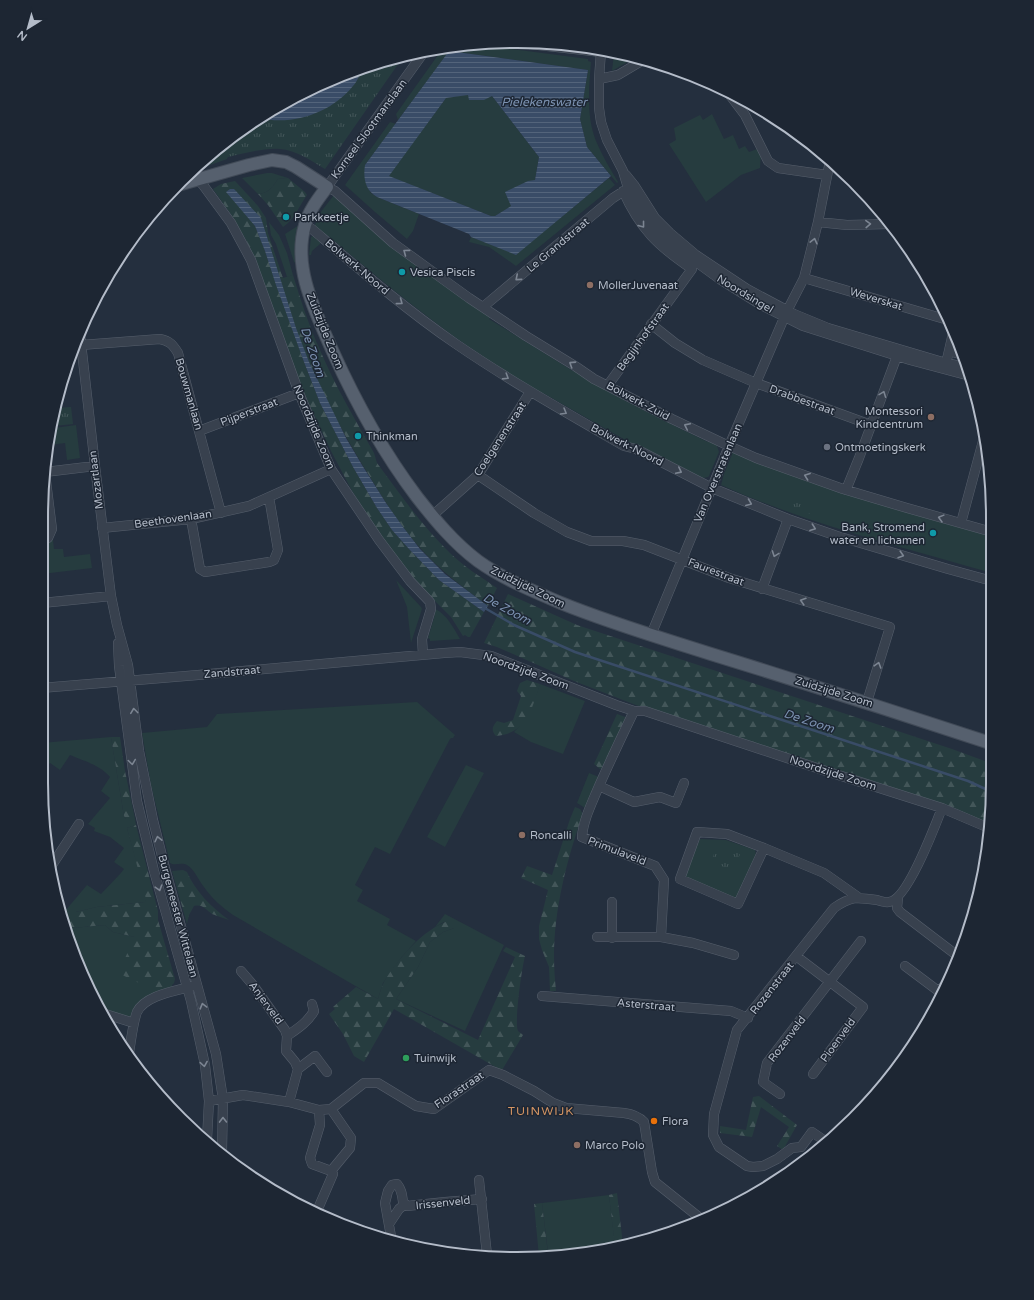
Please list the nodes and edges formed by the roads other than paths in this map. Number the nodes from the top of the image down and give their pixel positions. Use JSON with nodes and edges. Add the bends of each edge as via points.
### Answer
{"nodes":[{"id":1,"x":601,"y":56,"type":"edge"},
{"id":2,"x":419,"y":59,"type":"edge"},
{"id":3,"x":636,"y":64,"type":"edge"},
{"id":4,"x":598,"y":79,"type":"junction"},
{"id":5,"x":736,"y":103,"type":"edge"},
{"id":6,"x":829,"y":167,"type":"edge"},
{"id":7,"x":194,"y":176,"type":"edge"},
{"id":8,"x":195,"y":176,"type":"edge"},
{"id":9,"x":827,"y":176,"type":"junction"},
{"id":10,"x":327,"y":187,"type":"junction"},
{"id":11,"x":629,"y":188,"type":"junction"},
{"id":12,"x":818,"y":222,"type":"junction"},
{"id":13,"x":883,"y":224,"type":"edge"},
{"id":14,"x":305,"y":225,"type":"junction"},
{"id":15,"x":692,"y":269,"type":"joint"},
{"id":16,"x":804,"y":278,"type":"junction"},
{"id":17,"x":483,"y":307,"type":"junction"},
{"id":18,"x":786,"y":314,"type":"junction"},
{"id":19,"x":941,"y":318,"type":"edge"},
{"id":20,"x":651,"y":324,"type":"junction"},
{"id":21,"x":84,"y":339,"type":"edge"},
{"id":22,"x":951,"y":342,"type":"edge"},
{"id":23,"x":81,"y":346,"type":"edge"},
{"id":24,"x":949,"y":351,"type":"junction"},
{"id":25,"x":956,"y":352,"type":"edge"},
{"id":26,"x":897,"y":356,"type":"junction"},
{"id":27,"x":911,"y":356,"type":"junction"},
{"id":28,"x":945,"y":366,"type":"junction"},
{"id":29,"x":961,"y":367,"type":"edge"},
{"id":30,"x":963,"y":373,"type":"edge"},
{"id":31,"x":756,"y":383,"type":"junction"},
{"id":32,"x":608,"y":385,"type":"junction"},
{"id":33,"x":530,"y":392,"type":"junction"},
{"id":34,"x":299,"y":393,"type":"junction"},
{"id":35,"x":871,"y":425,"type":"junction"},
{"id":36,"x":199,"y":431,"type":"junction"},
{"id":37,"x":729,"y":446,"type":"junction"},
{"id":38,"x":981,"y":449,"type":"edge"},
{"id":39,"x":95,"y":466,"type":"junction"},
{"id":40,"x":331,"y":469,"type":"junction"},
{"id":41,"x":50,"y":472,"type":"edge"},
{"id":42,"x":478,"y":474,"type":"junction"},
{"id":43,"x":712,"y":488,"type":"junction"},
{"id":44,"x":846,"y":490,"type":"junction"},
{"id":45,"x":269,"y":497,"type":"junction"},
{"id":46,"x":49,"y":501,"type":"edge"},
{"id":47,"x":221,"y":513,"type":"junction"},
{"id":48,"x":432,"y":516,"type":"junction"},
{"id":49,"x":191,"y":519,"type":"junction"},
{"id":50,"x":788,"y":519,"type":"junction"},
{"id":51,"x":961,"y":523,"type":"junction"},
{"id":52,"x":102,"y":528,"type":"junction"},
{"id":53,"x":986,"y":530,"type":"edge"},
{"id":54,"x":48,"y":538,"type":"edge"},
{"id":55,"x":682,"y":560,"type":"junction"},
{"id":56,"x":986,"y":580,"type":"edge"},
{"id":57,"x":762,"y":589,"type":"junction"},
{"id":58,"x":111,"y":596,"type":"junction"},
{"id":59,"x":48,"y":602,"type":"edge"},
{"id":60,"x":651,"y":635,"type":"junction"},
{"id":61,"x":423,"y":655,"type":"junction"},
{"id":62,"x":126,"y":681,"type":"junction"},
{"id":63,"x":48,"y":687,"type":"edge"},
{"id":64,"x":867,"y":702,"type":"junction"},
{"id":65,"x":634,"y":711,"type":"junction"},
{"id":66,"x":986,"y":742,"type":"edge"},
{"id":67,"x":684,"y":783,"type":"dead end"},
{"id":68,"x":599,"y":786,"type":"junction"},
{"id":69,"x":942,"y":808,"type":"junction"},
{"id":70,"x":79,"y":824,"type":"dead end"},
{"id":71,"x":984,"y":826,"type":"edge"},
{"id":72,"x":764,"y":848,"type":"junction"},
{"id":73,"x":55,"y":861,"type":"edge"},
{"id":74,"x":858,"y":897,"type":"junction"},
{"id":75,"x":898,"y":898,"type":"junction"},
{"id":76,"x":612,"y":902,"type":"dead end"},
{"id":77,"x":597,"y":937,"type":"dead end"},
{"id":78,"x":661,"y":937,"type":"junction"},
{"id":79,"x":612,"y":938,"type":"junction"},
{"id":80,"x":861,"y":941,"type":"dead end"},
{"id":81,"x":954,"y":953,"type":"edge"},
{"id":82,"x":734,"y":955,"type":"dead end"},
{"id":83,"x":796,"y":956,"type":"junction"},
{"id":84,"x":905,"y":966,"type":"dead end"},
{"id":85,"x":241,"y":971,"type":"dead end"},
{"id":86,"x":830,"y":983,"type":"junction"},
{"id":87,"x":197,"y":985,"type":"junction"},
{"id":88,"x":187,"y":988,"type":"junction"},
{"id":89,"x":938,"y":990,"type":"edge"},
{"id":90,"x":542,"y":996,"type":"dead end"},
{"id":91,"x":312,"y":1004,"type":"dead end"},
{"id":92,"x":110,"y":1016,"type":"edge"},
{"id":93,"x":748,"y":1018,"type":"junction"},
{"id":94,"x":134,"y":1023,"type":"junction"},
{"id":95,"x":287,"y":1036,"type":"junction"},
{"id":96,"x":130,"y":1048,"type":"edge"},
{"id":97,"x":298,"y":1069,"type":"junction"},
{"id":98,"x":327,"y":1072,"type":"dead end"},
{"id":99,"x":813,"y":1074,"type":"dead end"},
{"id":100,"x":780,"y":1094,"type":"dead end"},
{"id":101,"x":223,"y":1098,"type":"junction"},
{"id":102,"x":209,"y":1101,"type":"junction"},
{"id":103,"x":289,"y":1102,"type":"junction"},
{"id":104,"x":331,"y":1109,"type":"junction"},
{"id":105,"x":319,"y":1110,"type":"junction"},
{"id":106,"x":207,"y":1135,"type":"edge"},
{"id":107,"x":822,"y":1139,"type":"edge"},
{"id":108,"x":222,"y":1148,"type":"edge"},
{"id":109,"x":331,"y":1171,"type":"junction"},
{"id":110,"x":479,"y":1180,"type":"dead end"},
{"id":111,"x":482,"y":1199,"type":"junction"},
{"id":112,"x":404,"y":1205,"type":"junction"},
{"id":113,"x":318,"y":1208,"type":"edge"},
{"id":114,"x":697,"y":1216,"type":"edge"},
{"id":115,"x":389,"y":1224,"type":"junction"},
{"id":116,"x":391,"y":1234,"type":"edge"},
{"id":117,"x":487,"y":1251,"type":"edge"}],
"edges":[{"from":1,"to":4,"type":"street","name":"Noordsingel"},
{"from":2,"to":10,"type":"street","name":"Korneel Slootmanslaan"},
{"from":3,"to":4,"type":"street","via":[[618,75]]},
{"from":4,"to":11,"type":"street","name":"Noordsingel","via":[[601,122]]},
{"from":5,"to":9,"type":"street","via":[[768,161],[778,168]]},
{"from":6,"to":9,"type":"street","name":"Van Overstratenlaan"},
{"from":7,"to":34,"type":"street","name":"Noordzijde Zoom","via":[[230,223],[251,260]]},
{"from":8,"to":10,"type":"main road","via":[[272,160],[286,162]]},
{"from":9,"to":12,"type":"street","name":"Van Overstratenlaan"},
{"from":10,"to":14,"type":"main road","name":"Zuidzijde Zoom","via":[[313,206]]},
{"from":17,"to":10,"type":"street","name":"Bolwerk-Zuid","one_way":true,"via":[[393,242],[335,191]]},
{"from":11,"to":15,"type":"street","name":"Noordsingel","one_way":true,"via":[[634,214],[642,226],[663,247]]},
{"from":11,"to":17,"type":"street","name":"Le Grandstraat","one_way":true},
{"from":11,"to":18,"type":"street","name":"Noordsingel","via":[[681,243]]},
{"from":12,"to":13,"type":"street","one_way":true,"via":[[847,225]]},
{"from":16,"to":12,"type":"street","name":"Van Overstratenlaan","one_way":true},
{"from":14,"to":33,"type":"street","name":"Bolwerk-Noord","one_way":true,"via":[[424,320]]},
{"from":14,"to":48,"type":"main road","name":"Zuidzijde Zoom","via":[[301,253],[308,286],[342,371],[371,428],[399,473]]},
{"from":15,"to":20,"type":"street","name":"Begijnhofstraat"},
{"from":16,"to":18,"type":"street","name":"Van Overstratenlaan"},
{"from":16,"to":19,"type":"street","name":"Weverskat"},
{"from":32,"to":17,"type":"street","name":"Bolwerk-Zuid","one_way":true},
{"from":18,"to":26,"type":"street","name":"Noordsingel","via":[[820,332]]},
{"from":18,"to":27,"type":"street","name":"Noordsingel"},
{"from":18,"to":31,"type":"street","name":"Van Overstratenlaan"},
{"from":20,"to":31,"type":"street","name":"Drabbestraat","via":[[703,360]]},
{"from":20,"to":32,"type":"street","name":"Begijnhofstraat"},
{"from":21,"to":36,"type":"street","name":"Bouwmanlaan","via":[[160,338],[173,344]]},
{"from":22,"to":24,"type":"street"},
{"from":23,"to":39,"type":"street","name":"Mozartlaan"},
{"from":24,"to":25,"type":"street"},
{"from":24,"to":28,"type":"street"},
{"from":26,"to":27,"type":"street","name":"Noordsingel"},
{"from":35,"to":26,"type":"street","one_way":true},
{"from":27,"to":28,"type":"street","name":"Noordsingel"},
{"from":28,"to":29,"type":"street","name":"Noordsingel"},
{"from":28,"to":30,"type":"street","name":"Noordsingel"},
{"from":31,"to":35,"type":"street","name":"Drabbestraat"},
{"from":31,"to":37,"type":"street","name":"Van Overstratenlaan"},
{"from":37,"to":32,"type":"street","name":"Bolwerk-Zuid","one_way":true},
{"from":33,"to":42,"type":"street","name":"Coelgenenstraat"},
{"from":33,"to":43,"type":"street","name":"Bolwerk-Noord","one_way":true,"via":[[624,446],[636,449]]},
{"from":34,"to":36,"type":"street","name":"Pijperstraat"},
{"from":34,"to":40,"type":"street","name":"Noordzijde Zoom"},
{"from":35,"to":44,"type":"street"},
{"from":36,"to":47,"type":"street","name":"Bouwmanlaan"},
{"from":37,"to":43,"type":"street","name":"Van Overstratenlaan"},
{"from":44,"to":37,"type":"street","name":"Bolwerk-Zuid","one_way":true},
{"from":38,"to":51,"type":"street"},
{"from":39,"to":41,"type":"street"},
{"from":39,"to":52,"type":"street","name":"Mozartlaan"},
{"from":40,"to":45,"type":"street","name":"Beethovenlaan"},
{"from":40,"to":61,"type":"street","name":"Noordzijde Zoom","via":[[410,581],[430,602],[431,609],[422,639]]},
{"from":42,"to":48,"type":"street","name":"Coelgenenstraat"},
{"from":42,"to":55,"type":"street","name":"Faurestraat","via":[[534,513],[567,532],[592,541],[623,541],[644,545]]},
{"from":43,"to":50,"type":"street","name":"Bolwerk-Noord","one_way":true},
{"from":43,"to":55,"type":"street","name":"Van Overstratenlaan"},
{"from":51,"to":44,"type":"street","name":"Bolwerk-Zuid","one_way":true},
{"from":45,"to":47,"type":"street","name":"Beethovenlaan","via":[[249,506]]},
{"from":45,"to":49,"type":"street","via":[[278,550],[274,560],[269,562],[205,572],[200,569]]},
{"from":46,"to":54,"type":"street","via":[[52,529]]},
{"from":47,"to":49,"type":"street","name":"Beethovenlaan"},
{"from":48,"to":60,"type":"main road","name":"Zuidzijde Zoom","via":[[463,548],[509,579],[597,617]]},
{"from":49,"to":52,"type":"street","name":"Beethovenlaan"},
{"from":50,"to":56,"type":"street","name":"Bolwerk-Noord","one_way":true,"via":[[948,570]]},
{"from":50,"to":57,"type":"street","one_way":true},
{"from":51,"to":53,"type":"street","name":"Bolwerk-Zuid"},
{"from":52,"to":58,"type":"street","name":"Mozartlaan"},
{"from":55,"to":57,"type":"street","name":"Faurestraat"},
{"from":55,"to":60,"type":"street","name":"Van Overstratenlaan"},
{"from":64,"to":57,"type":"street","name":"Faurestraat","one_way":true,"via":[[890,627]]},
{"from":58,"to":59,"type":"street"},
{"from":58,"to":62,"type":"street","name":"Mozartlaan","via":[[128,664]]},
{"from":60,"to":64,"type":"main road","name":"Zuidzijde Zoom"},
{"from":61,"to":62,"type":"street","name":"Zandstraat"},
{"from":61,"to":65,"type":"street","name":"Noordzijde Zoom","via":[[460,652],[491,656]]},
{"from":62,"to":63,"type":"street","name":"Zandstraat"},
{"from":87,"to":62,"type":"street","name":"Burgemeester Wittelaan","one_way":true,"via":[[145,785]]},
{"from":62,"to":88,"type":"street","name":"Burgemeester Wittelaan","one_way":true,"via":[[137,801]]},
{"from":64,"to":66,"type":"main road","name":"Zuidzijde Zoom"},
{"from":65,"to":68,"type":"street","name":"Primulaveld"},
{"from":65,"to":69,"type":"street","name":"Noordzijde Zoom","via":[[645,711]]},
{"from":67,"to":68,"type":"street","via":[[676,803],[660,797],[634,802]]},
{"from":68,"to":78,"type":"street","name":"Primulaveld","via":[[582,837],[655,866],[664,880]]},
{"from":69,"to":71,"type":"street","name":"Noordzijde Zoom"},
{"from":69,"to":75,"type":"street","via":[[928,844]]},
{"from":70,"to":73,"type":"street"},
{"from":72,"to":72,"type":"street","via":[[727,834],[697,832],[680,879],[738,904]]},
{"from":72,"to":74,"type":"street","via":[[824,873]]},
{"from":74,"to":75,"type":"street","name":"Rozenstraat","via":[[889,902]]},
{"from":74,"to":83,"type":"street","name":"Rozenstraat","via":[[844,900],[834,908]]},
{"from":75,"to":81,"type":"street","via":[[897,908],[900,912]]},
{"from":76,"to":79,"type":"street"},
{"from":77,"to":79,"type":"street"},
{"from":78,"to":79,"type":"street"},
{"from":78,"to":82,"type":"street"},
{"from":80,"to":86,"type":"street"},
{"from":83,"to":86,"type":"street"},
{"from":83,"to":93,"type":"street","name":"Rozenstraat"},
{"from":84,"to":89,"type":"street"},
{"from":85,"to":95,"type":"street","name":"Anjerveld"},
{"from":86,"to":99,"type":"street","name":"Pioenveld","via":[[863,1007]]},
{"from":86,"to":100,"type":"street","name":"Rozenveld","via":[[767,1063],[763,1082]]},
{"from":87,"to":88,"type":"street"},
{"from":101,"to":87,"type":"street","name":"Burgemeester Wittelaan","one_way":true,"via":[[216,1054]]},
{"from":88,"to":94,"type":"street","via":[[148,1000],[136,1013]]},
{"from":88,"to":102,"type":"street","name":"Burgemeester Wittelaan","one_way":true,"via":[[205,1065]]},
{"from":90,"to":93,"type":"street","name":"Asterstraat","via":[[731,1011]]},
{"from":91,"to":95,"type":"street","name":"Anjerveld","via":[[314,1011],[311,1016]]},
{"from":92,"to":94,"type":"street"},
{"from":93,"to":107,"type":"street","name":"Rozenstraat","via":[[737,1030],[714,1114],[713,1135],[719,1147],[747,1166],[753,1167],[763,1166],[792,1148],[801,1146],[812,1132]]},
{"from":94,"to":96,"type":"street"},
{"from":95,"to":97,"type":"street","name":"Anjerveld","via":[[286,1051]]},
{"from":97,"to":98,"type":"street","via":[[315,1056]]},
{"from":97,"to":103,"type":"street"},
{"from":101,"to":102,"type":"street"},
{"from":101,"to":103,"type":"street","via":[[243,1095]]},
{"from":108,"to":101,"type":"street","name":"Burgemeester Wittelaan","one_way":true},
{"from":102,"to":106,"type":"street","name":"Burgemeester Wittelaan"},
{"from":103,"to":105,"type":"street"},
{"from":104,"to":105,"type":"street"},
{"from":104,"to":109,"type":"street","via":[[351,1138],[350,1148]]},
{"from":104,"to":114,"type":"street","name":"Florastraat","via":[[364,1082],[378,1083],[416,1106],[434,1109],[489,1070],[566,1108],[632,1114],[640,1118],[644,1122],[655,1182]]},
{"from":105,"to":109,"type":"street","via":[[320,1125],[310,1158],[312,1164]]},
{"from":109,"to":113,"type":"street","via":[[333,1174]]},
{"from":110,"to":111,"type":"street","name":"Irissenveld"},
{"from":111,"to":112,"type":"street","name":"Irissenveld"},
{"from":111,"to":117,"type":"street","name":"Irissenveld"},
{"from":112,"to":115,"type":"street","name":"Irissenveld"},
{"from":112,"to":115,"type":"street","name":"Irissenveld","via":[[402,1190],[397,1184],[392,1185],[385,1203]]},
{"from":115,"to":116,"type":"street","name":"Irissenveld"}]}
